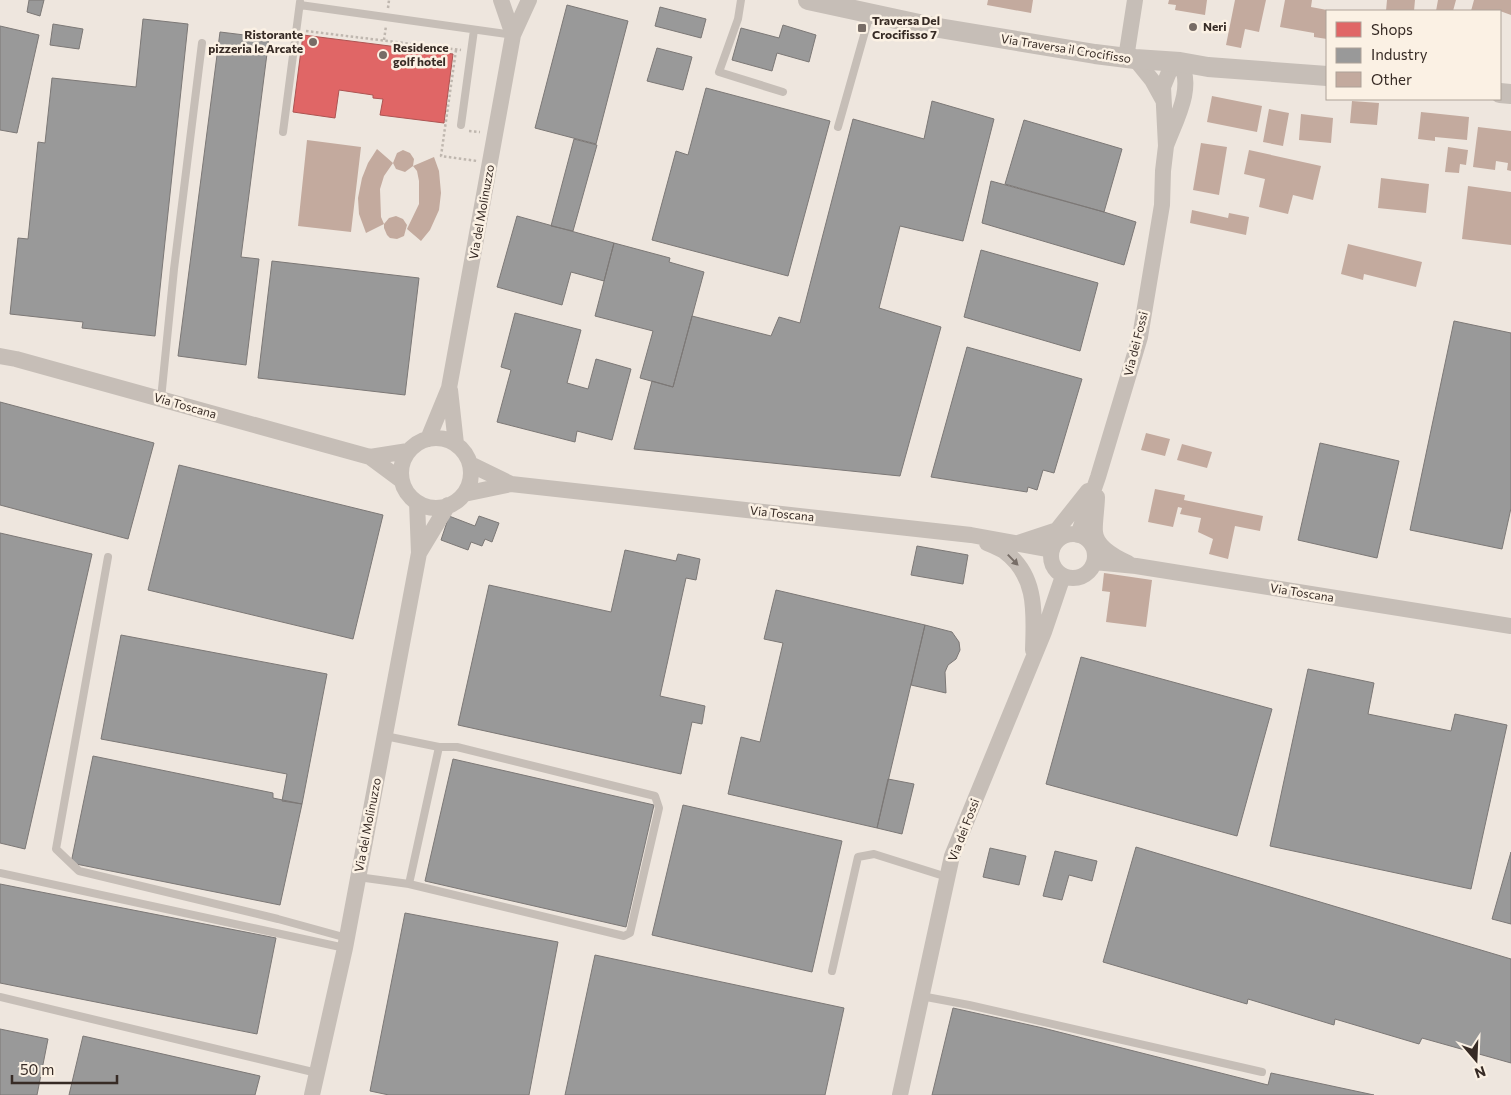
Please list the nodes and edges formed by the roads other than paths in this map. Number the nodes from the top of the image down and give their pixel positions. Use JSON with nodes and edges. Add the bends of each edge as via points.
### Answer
{"nodes":[{"id":1,"x":501,"y":0,"type":"edge"},
{"id":2,"x":529,"y":0,"type":"edge"},
{"id":3,"x":741,"y":0,"type":"edge"},
{"id":4,"x":808,"y":0,"type":"edge"},
{"id":5,"x":1135,"y":0,"type":"edge"},
{"id":6,"x":300,"y":3,"type":"edge"},
{"id":7,"x":863,"y":8,"type":"edge"},
{"id":8,"x":474,"y":30,"type":"junction"},
{"id":9,"x":513,"y":35,"type":"junction"},
{"id":10,"x":202,"y":43,"type":"dead end"},
{"id":11,"x":1131,"y":59,"type":"junction"},
{"id":12,"x":1180,"y":62,"type":"junction"},
{"id":13,"x":1208,"y":67,"type":"junction"},
{"id":14,"x":1326,"y":76,"type":"edge"},
{"id":15,"x":782,"y":92,"type":"dead end"},
{"id":16,"x":1184,"y":98,"type":"junction"},
{"id":17,"x":1163,"y":100,"type":"junction"},
{"id":18,"x":461,"y":125,"type":"dead end"},
{"id":19,"x":838,"y":127,"type":"dead end"},
{"id":20,"x":283,"y":132,"type":"dead end"},
{"id":21,"x":1166,"y":146,"type":"junction"},
{"id":22,"x":0,"y":356,"type":"edge"},
{"id":23,"x":450,"y":388,"type":"junction"},
{"id":24,"x":161,"y":399,"type":"junction"},
{"id":25,"x":428,"y":438,"type":"junction"},
{"id":26,"x":456,"y":444,"type":"junction"},
{"id":27,"x":408,"y":451,"type":"junction"},
{"id":28,"x":370,"y":457,"type":"junction"},
{"id":29,"x":470,"y":464,"type":"junction"},
{"id":30,"x":1098,"y":477,"type":"junction"},
{"id":31,"x":402,"y":480,"type":"junction"},
{"id":32,"x":511,"y":484,"type":"junction"},
{"id":33,"x":464,"y":494,"type":"junction"},
{"id":34,"x":417,"y":502,"type":"junction"},
{"id":35,"x":448,"y":506,"type":"junction"},
{"id":36,"x":971,"y":535,"type":"junction"},
{"id":37,"x":1078,"y":535,"type":"junction"},
{"id":38,"x":1018,"y":543,"type":"junction"},
{"id":39,"x":1052,"y":550,"type":"junction"},
{"id":40,"x":419,"y":553,"type":"junction"},
{"id":41,"x":108,"y":558,"type":"dead end"},
{"id":42,"x":1094,"y":562,"type":"junction"},
{"id":43,"x":1136,"y":566,"type":"junction"},
{"id":44,"x":1063,"y":576,"type":"junction"},
{"id":45,"x":1511,"y":626,"type":"edge"},
{"id":46,"x":1033,"y":657,"type":"junction"},
{"id":47,"x":385,"y":736,"type":"junction"},
{"id":48,"x":439,"y":748,"type":"junction"},
{"id":49,"x":0,"y":873,"type":"edge"},
{"id":50,"x":358,"y":877,"type":"junction"},
{"id":51,"x":947,"y":877,"type":"junction"},
{"id":52,"x":409,"y":884,"type":"junction"},
{"id":53,"x":346,"y":943,"type":"junction"},
{"id":54,"x":832,"y":971,"type":"dead end"},
{"id":55,"x":922,"y":996,"type":"junction"},
{"id":56,"x":0,"y":997,"type":"edge"},
{"id":57,"x":1262,"y":1072,"type":"dead end"},
{"id":58,"x":317,"y":1073,"type":"junction"},
{"id":59,"x":312,"y":1095,"type":"edge"},
{"id":60,"x":900,"y":1095,"type":"edge"}],
"edges":[{"from":1,"to":9,"type":"street","name":"Via del Molinuzzo"},
{"from":2,"to":9,"type":"street","name":"Via del Molinuzzo"},
{"from":3,"to":15,"type":"lane","via":[[719,72]]},
{"from":4,"to":7,"type":"street","name":"Via Traversa il Crocifisso"},
{"from":5,"to":11,"type":"street"},
{"from":6,"to":8,"type":"lane"},
{"from":6,"to":20,"type":"lane"},
{"from":7,"to":11,"type":"street","name":"Via Traversa il Crocifisso","via":[[1008,40]]},
{"from":7,"to":19,"type":"lane"},
{"from":8,"to":9,"type":"lane"},
{"from":8,"to":18,"type":"lane"},
{"from":9,"to":23,"type":"street","name":"Via del Molinuzzo"},
{"from":10,"to":24,"type":"lane"},
{"from":11,"to":12,"type":"street","name":"Via Traversa il Crocifisso"},
{"from":11,"to":17,"type":"street","name":"Via dei Fossi","via":[[1152,80]]},
{"from":12,"to":13,"type":"street","name":"Via Traversa il Crocifisso"},
{"from":12,"to":16,"type":"street","name":"Via dei Fossi","via":[[1186,78]]},
{"from":12,"to":17,"type":"street","name":"Via dei Fossi","via":[[1165,79]]},
{"from":13,"to":14,"type":"street","name":"Via Traversa il Crocifisso"},
{"from":13,"to":16,"type":"street","name":"Via dei Fossi"},
{"from":16,"to":21,"type":"street","name":"Via dei Fossi"},
{"from":17,"to":21,"type":"street","name":"Via dei Fossi"},
{"from":21,"to":30,"type":"street","name":"Via dei Fossi","via":[[1162,205],[1140,337]]},
{"from":22,"to":24,"type":"street","name":"Via Toscana"},
{"from":23,"to":25,"type":"street","name":"Via del Molinuzzo"},
{"from":23,"to":26,"type":"street","name":"Via del Molinuzzo"},
{"from":24,"to":28,"type":"street","name":"Via Toscana"},
{"from":25,"to":26,"type":"street","via":[[448,439]]},
{"from":25,"to":27,"type":"street"},
{"from":26,"to":29,"type":"street"},
{"from":27,"to":28,"type":"street","name":"Via Toscana"},
{"from":27,"to":31,"type":"street","via":[[401,469]]},
{"from":28,"to":31,"type":"street","name":"Via Toscana"},
{"from":29,"to":32,"type":"street","name":"Via Toscana"},
{"from":29,"to":33,"type":"street","via":[[469,485]]},
{"from":30,"to":37,"type":"street","name":"Via dei Fossi"},
{"from":30,"to":38,"type":"street","via":[[1057,530]]},
{"from":30,"to":43,"type":"street","via":[[1094,534],[1116,558]]},
{"from":31,"to":34,"type":"street","via":[[404,488]]},
{"from":32,"to":33,"type":"street","name":"Via Toscana"},
{"from":32,"to":36,"type":"street","name":"Via Toscana"},
{"from":33,"to":35,"type":"street"},
{"from":34,"to":35,"type":"street","via":[[438,508]]},
{"from":34,"to":40,"type":"street","name":"Via del Molinuzzo"},
{"from":35,"to":40,"type":"street","name":"Via del Molinuzzo"},
{"from":36,"to":38,"type":"street","name":"Via Toscana"},
{"from":36,"to":46,"type":"street","one_way":true,"via":[[1004,551],[1021,568],[1032,590]]},
{"from":37,"to":39,"type":"street","via":[[1059,540]]},
{"from":37,"to":42,"type":"street","via":[[1093,548]]},
{"from":38,"to":39,"type":"street","name":"Via Toscana"},
{"from":39,"to":44,"type":"street","via":[[1054,568]]},
{"from":40,"to":47,"type":"street","name":"Via del Molinuzzo"},
{"from":41,"to":53,"type":"lane","via":[[56,849],[79,871],[278,918]]},
{"from":42,"to":43,"type":"street","name":"Via Toscana"},
{"from":42,"to":44,"type":"street","via":[[1082,576]]},
{"from":43,"to":45,"type":"street","name":"Via Toscana"},
{"from":44,"to":46,"type":"street","name":"Via dei Fossi"},
{"from":46,"to":51,"type":"street","name":"Via dei Fossi","via":[[952,856]]},
{"from":47,"to":48,"type":"lane"},
{"from":47,"to":50,"type":"street","name":"Via del Molinuzzo"},
{"from":48,"to":52,"type":"lane"},
{"from":48,"to":52,"type":"lane","via":[[457,747],[655,796],[659,808],[630,932],[624,936]]},
{"from":49,"to":53,"type":"lane"},
{"from":50,"to":52,"type":"lane"},
{"from":50,"to":53,"type":"street","name":"Via del Molinuzzo"},
{"from":51,"to":54,"type":"lane","via":[[874,854],[858,857]]},
{"from":51,"to":55,"type":"street","name":"Via dei Fossi"},
{"from":53,"to":58,"type":"street","name":"Via del Molinuzzo"},
{"from":55,"to":57,"type":"lane"},
{"from":55,"to":60,"type":"street","name":"Via dei Fossi"},
{"from":56,"to":58,"type":"lane"},
{"from":58,"to":59,"type":"street","name":"Via del Molinuzzo"}]}
